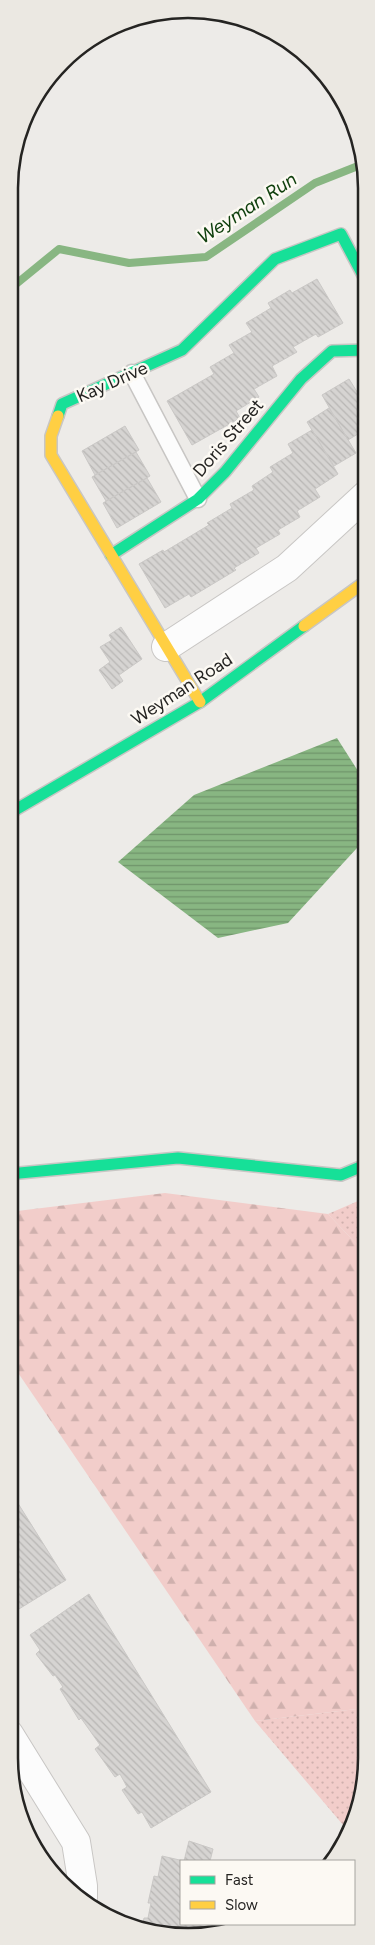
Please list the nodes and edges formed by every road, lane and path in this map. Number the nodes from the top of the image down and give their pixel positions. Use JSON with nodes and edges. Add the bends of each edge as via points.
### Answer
{"nodes":[{"id":1,"x":357,"y":264,"type":"edge"},
{"id":2,"x":357,"y":350,"type":"edge"},
{"id":3,"x":132,"y":373,"type":"junction"},
{"id":4,"x":198,"y":499,"type":"junction"},
{"id":5,"x":357,"y":503,"type":"edge"},
{"id":6,"x":111,"y":555,"type":"junction"},
{"id":7,"x":357,"y":587,"type":"edge"},
{"id":8,"x":166,"y":647,"type":"junction"},
{"id":9,"x":200,"y":702,"type":"junction"},
{"id":10,"x":18,"y":807,"type":"edge"},
{"id":11,"x":358,"y":1168,"type":"edge"},
{"id":12,"x":18,"y":1173,"type":"edge"},
{"id":13,"x":18,"y":1749,"type":"edge"},
{"id":14,"x":83,"y":1891,"type":"edge"}],
"edges":[{"from":1,"to":3,"type":"street","name":"Kay Drive","via":[[341,234],[275,259],[182,350]]},
{"from":2,"to":4,"type":"street","name":"Doris Street","via":[[332,351],[302,379],[225,472]]},
{"from":3,"to":4,"type":"lane"},
{"from":3,"to":6,"type":"street","name":"Kay Drive","via":[[62,404],[51,436],[51,455]]},
{"from":4,"to":6,"type":"street","name":"Doris Street"},
{"from":5,"to":8,"type":"street","via":[[287,568]]},
{"from":6,"to":8,"type":"street","name":"Kay Drive"},
{"from":7,"to":9,"type":"street","name":"Weyman Road"},
{"from":8,"to":9,"type":"street","name":"Kay Drive"},
{"from":9,"to":10,"type":"street","name":"Weyman Road"},
{"from":11,"to":12,"type":"street","via":[[341,1175],[178,1158]]},
{"from":13,"to":14,"type":"street","via":[[76,1842]]}]}
